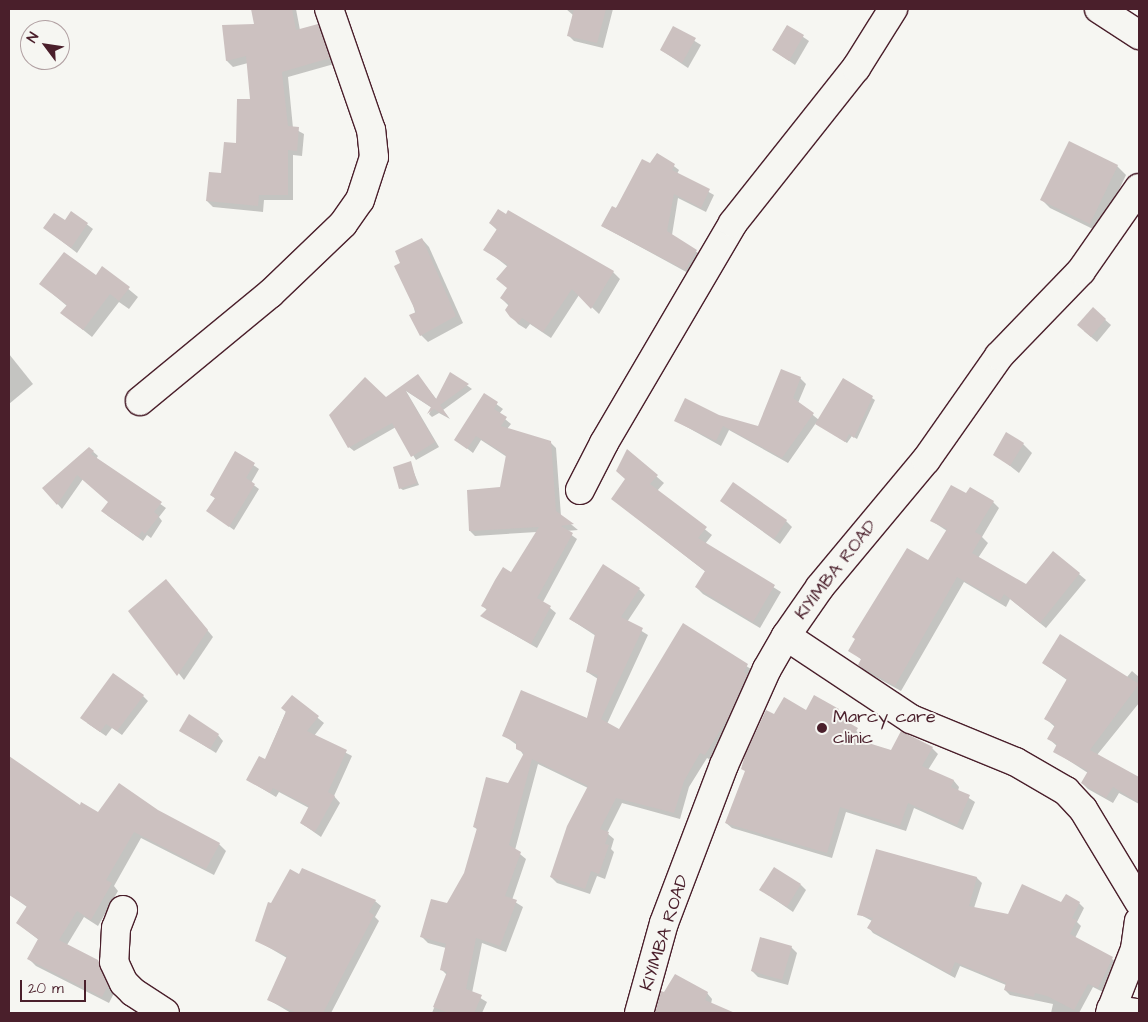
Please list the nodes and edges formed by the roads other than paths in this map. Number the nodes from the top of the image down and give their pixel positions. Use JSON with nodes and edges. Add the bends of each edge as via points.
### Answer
{"nodes":[{"id":1,"x":329,"y":9,"type":"edge"},
{"id":2,"x":893,"y":9,"type":"edge"},
{"id":3,"x":1099,"y":9,"type":"edge"},
{"id":4,"x":1139,"y":35,"type":"edge"},
{"id":5,"x":1139,"y":188,"type":"edge"},
{"id":6,"x":140,"y":401,"type":"dead end"},
{"id":7,"x":580,"y":490,"type":"dead end"},
{"id":8,"x":786,"y":636,"type":"junction"},
{"id":9,"x":1139,"y":902,"type":"edge"},
{"id":10,"x":123,"y":910,"type":"dead end"},
{"id":11,"x":1139,"y":921,"type":"edge"},
{"id":12,"x":1110,"y":1011,"type":"edge"},
{"id":13,"x":165,"y":1013,"type":"edge"},
{"id":14,"x":639,"y":1013,"type":"edge"},
{"id":15,"x":1137,"y":1013,"type":"edge"}],
"edges":[{"from":1,"to":6,"type":"street","via":[[371,130],[374,157],[360,200],[343,224],[270,294]]},
{"from":2,"to":7,"type":"street","via":[[856,68],[733,223],[604,442]]},
{"from":3,"to":4,"type":"street"},
{"from":5,"to":8,"type":"street","name":"KIYIMBA ROAD","via":[[1081,271],[999,356],[926,460],[820,587]]},
{"from":8,"to":9,"type":"street","via":[[911,719],[1016,762],[1066,792],[1083,809]]},
{"from":8,"to":14,"type":"street","name":"KIYIMBA ROAD","via":[[767,669],[724,765],[664,924]]},
{"from":10,"to":13,"type":"street","via":[[116,928],[114,962],[133,992]]},
{"from":11,"to":12,"type":"street","via":[[1135,948]]},
{"from":12,"to":15,"type":"street"}]}
